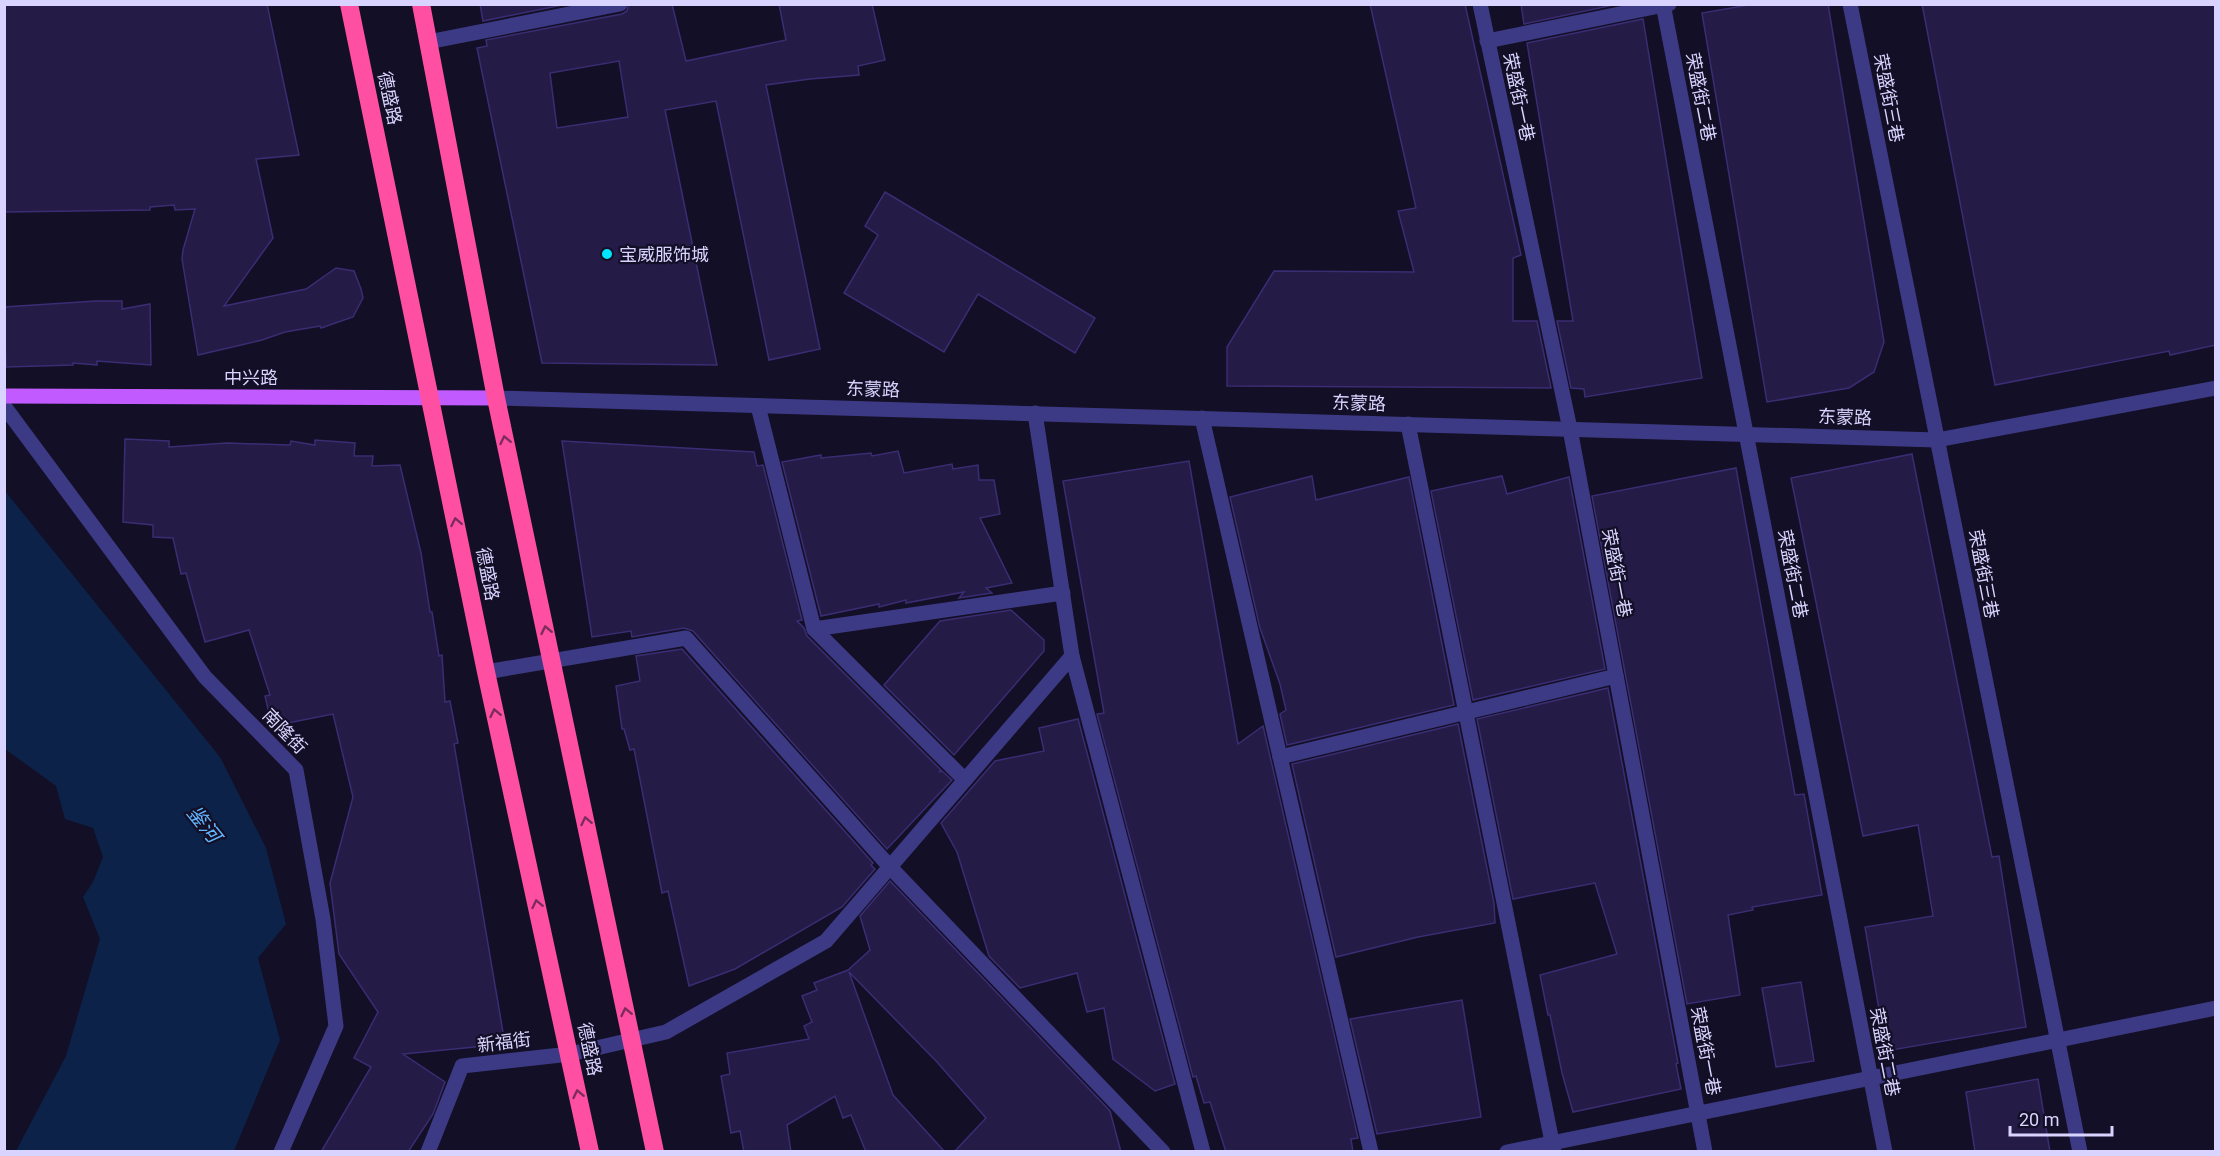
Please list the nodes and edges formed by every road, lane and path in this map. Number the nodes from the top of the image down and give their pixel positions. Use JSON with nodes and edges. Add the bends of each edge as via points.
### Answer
{"nodes":[{"id":1,"x":349,"y":4,"type":"edge"},
{"id":2,"x":421,"y":4,"type":"edge"},
{"id":3,"x":620,"y":4,"type":"edge"},
{"id":4,"x":1480,"y":4,"type":"edge"},
{"id":5,"x":1851,"y":4,"type":"edge"},
{"id":6,"x":1666,"y":5,"type":"edge"},
{"id":7,"x":1487,"y":40,"type":"junction"},
{"id":8,"x":428,"y":42,"type":"junction"},
{"id":9,"x":2216,"y":388,"type":"edge"},
{"id":10,"x":4,"y":396,"type":"edge"},
{"id":11,"x":431,"y":396,"type":"junction"},
{"id":12,"x":496,"y":398,"type":"junction"},
{"id":13,"x":4,"y":406,"type":"edge"},
{"id":14,"x":758,"y":406,"type":"junction"},
{"id":15,"x":1035,"y":413,"type":"junction"},
{"id":16,"x":1202,"y":418,"type":"junction"},
{"id":17,"x":1408,"y":424,"type":"junction"},
{"id":18,"x":1570,"y":429,"type":"junction"},
{"id":19,"x":1747,"y":434,"type":"junction"},
{"id":20,"x":1938,"y":440,"type":"junction"},
{"id":21,"x":1063,"y":593,"type":"junction"},
{"id":22,"x":814,"y":629,"type":"junction"},
{"id":23,"x":1072,"y":656,"type":"junction"},
{"id":24,"x":552,"y":660,"type":"junction"},
{"id":25,"x":486,"y":672,"type":"junction"},
{"id":26,"x":1616,"y":676,"type":"junction"},
{"id":27,"x":1466,"y":712,"type":"junction"},
{"id":28,"x":1280,"y":757,"type":"junction"},
{"id":29,"x":965,"y":780,"type":"junction"},
{"id":30,"x":890,"y":867,"type":"junction"},
{"id":31,"x":2216,"y":1008,"type":"edge"},
{"id":32,"x":2057,"y":1039,"type":"junction"},
{"id":33,"x":632,"y":1040,"type":"junction"},
{"id":34,"x":570,"y":1054,"type":"junction"},
{"id":35,"x":1870,"y":1077,"type":"junction"},
{"id":36,"x":1698,"y":1113,"type":"junction"},
{"id":37,"x":1553,"y":1147,"type":"edge"},
{"id":38,"x":281,"y":1152,"type":"edge"},
{"id":39,"x":428,"y":1152,"type":"edge"},
{"id":40,"x":590,"y":1152,"type":"edge"},
{"id":41,"x":655,"y":1152,"type":"edge"},
{"id":42,"x":1163,"y":1152,"type":"edge"},
{"id":43,"x":1203,"y":1152,"type":"edge"},
{"id":44,"x":1371,"y":1152,"type":"edge"},
{"id":45,"x":1507,"y":1152,"type":"edge"},
{"id":46,"x":1705,"y":1152,"type":"edge"},
{"id":47,"x":1885,"y":1152,"type":"edge"},
{"id":48,"x":2080,"y":1152,"type":"edge"}],
"edges":[{"from":1,"to":11,"type":"highway","name":"德盛路"},
{"from":2,"to":8,"type":"highway"},
{"from":3,"to":8,"type":"street"},
{"from":4,"to":7,"type":"street","name":"荣盛街一巷"},
{"from":5,"to":20,"type":"street","name":"荣盛街三巷"},
{"from":6,"to":7,"type":"street"},
{"from":6,"to":19,"type":"street","name":"荣盛街二巷"},
{"from":7,"to":18,"type":"street","name":"荣盛街一巷"},
{"from":8,"to":12,"type":"highway"},
{"from":9,"to":20,"type":"street","name":"东蒙路"},
{"from":10,"to":11,"type":"main road","name":"中兴路"},
{"from":11,"to":12,"type":"main road","name":"中兴路"},
{"from":25,"to":11,"type":"highway","name":"德盛路","one_way":true},
{"from":12,"to":14,"type":"street","name":"东蒙路"},
{"from":24,"to":12,"type":"highway","one_way":true},
{"from":13,"to":38,"type":"street","name":"南隆街","via":[[205,677],[296,770],[323,919],[336,1026]]},
{"from":14,"to":15,"type":"street","name":"东蒙路"},
{"from":14,"to":22,"type":"street"},
{"from":15,"to":16,"type":"street","name":"东蒙路"},
{"from":15,"to":21,"type":"street"},
{"from":16,"to":17,"type":"street","name":"东蒙路"},
{"from":16,"to":28,"type":"street"},
{"from":17,"to":18,"type":"street","name":"东蒙路"},
{"from":17,"to":27,"type":"street"},
{"from":18,"to":19,"type":"street","name":"东蒙路"},
{"from":18,"to":26,"type":"street","name":"荣盛街一巷"},
{"from":19,"to":20,"type":"street","name":"东蒙路"},
{"from":19,"to":35,"type":"street","name":"荣盛街二巷"},
{"from":20,"to":32,"type":"street","name":"荣盛街三巷"},
{"from":21,"to":22,"type":"street"},
{"from":21,"to":23,"type":"street"},
{"from":22,"to":29,"type":"street"},
{"from":23,"to":29,"type":"street"},
{"from":23,"to":43,"type":"street"},
{"from":24,"to":25,"type":"street"},
{"from":24,"to":30,"type":"street","via":[[686,638]]},
{"from":33,"to":24,"type":"highway","one_way":true},
{"from":34,"to":25,"type":"highway","name":"德盛路","one_way":true},
{"from":26,"to":27,"type":"street"},
{"from":26,"to":36,"type":"street","name":"荣盛街一巷"},
{"from":27,"to":28,"type":"street"},
{"from":27,"to":37,"type":"street"},
{"from":28,"to":44,"type":"street"},
{"from":29,"to":30,"type":"street"},
{"from":30,"to":33,"type":"street","via":[[826,941],[666,1032]]},
{"from":30,"to":42,"type":"street"},
{"from":31,"to":32,"type":"street"},
{"from":32,"to":35,"type":"street"},
{"from":32,"to":48,"type":"street","name":"荣盛街三巷"},
{"from":33,"to":34,"type":"street"},
{"from":33,"to":41,"type":"highway"},
{"from":34,"to":39,"type":"street","name":"新福街","via":[[462,1066]]},
{"from":40,"to":34,"type":"highway","name":"德盛路","one_way":true},
{"from":35,"to":36,"type":"street"},
{"from":35,"to":47,"type":"street","name":"荣盛街二巷"},
{"from":36,"to":37,"type":"street"},
{"from":36,"to":46,"type":"street","name":"荣盛街一巷"},
{"from":37,"to":45,"type":"street"}]}
